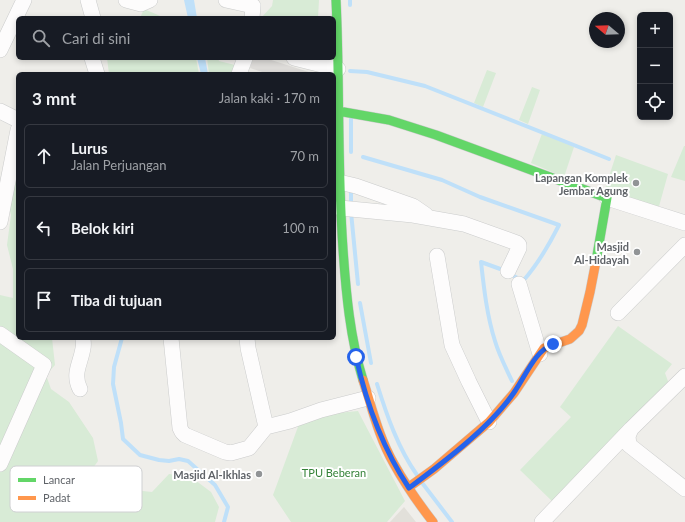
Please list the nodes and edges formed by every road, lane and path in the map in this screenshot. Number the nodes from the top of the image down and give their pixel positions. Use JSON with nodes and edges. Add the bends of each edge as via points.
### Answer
{"nodes":[{"id":1,"x":88,"y":0,"type":"edge"},
{"id":2,"x":126,"y":0,"type":"edge"},
{"id":3,"x":150,"y":0,"type":"edge"},
{"id":4,"x":226,"y":0,"type":"edge"},
{"id":5,"x":336,"y":0,"type":"edge"},
{"id":6,"x":21,"y":1,"type":"edge"},
{"id":7,"x":92,"y":16,"type":"edge"},
{"id":8,"x":252,"y":16,"type":"edge"},
{"id":9,"x":0,"y":50,"type":"edge"},
{"id":10,"x":92,"y":60,"type":"edge"},
{"id":11,"x":244,"y":60,"type":"edge"},
{"id":12,"x":302,"y":60,"type":"edge"},
{"id":13,"x":338,"y":69,"type":"junction"},
{"id":14,"x":98,"y":72,"type":"edge"},
{"id":15,"x":240,"y":72,"type":"edge"},
{"id":16,"x":0,"y":111,"type":"edge"},
{"id":17,"x":338,"y":111,"type":"junction"},
{"id":18,"x":16,"y":119,"type":"edge"},
{"id":19,"x":16,"y":140,"type":"edge"},
{"id":20,"x":346,"y":183,"type":"junction"},
{"id":21,"x":607,"y":198,"type":"junction"},
{"id":22,"x":346,"y":209,"type":"junction"},
{"id":23,"x":429,"y":218,"type":"junction"},
{"id":24,"x":0,"y":222,"type":"edge"},
{"id":25,"x":685,"y":223,"type":"edge"},
{"id":26,"x":685,"y":245,"type":"edge"},
{"id":27,"x":437,"y":256,"type":"dead end"},
{"id":28,"x":508,"y":271,"type":"dead end"},
{"id":29,"x":518,"y":284,"type":"dead end"},
{"id":30,"x":618,"y":313,"type":"dead end"},
{"id":31,"x":0,"y":334,"type":"edge"},
{"id":32,"x":83,"y":340,"type":"edge"},
{"id":33,"x":171,"y":340,"type":"edge"},
{"id":34,"x":247,"y":340,"type":"edge"},
{"id":35,"x":540,"y":354,"type":"junction"},
{"id":36,"x":681,"y":375,"type":"edge"},
{"id":37,"x":80,"y":389,"type":"dead end"},
{"id":38,"x":368,"y":398,"type":"junction"},
{"id":39,"x":489,"y":422,"type":"junction"},
{"id":40,"x":266,"y":427,"type":"junction"},
{"id":41,"x":631,"y":429,"type":"junction"},
{"id":42,"x":0,"y":464,"type":"edge"},
{"id":43,"x":411,"y":486,"type":"junction"},
{"id":44,"x":685,"y":489,"type":"edge"},
{"id":45,"x":433,"y":522,"type":"edge"},
{"id":46,"x":542,"y":522,"type":"edge"}],
"edges":[{"from":1,"to":7,"type":"street"},
{"from":2,"to":3,"type":"street","via":[[141,4]]},
{"from":4,"to":8,"type":"street","via":[[253,6]]},
{"from":5,"to":13,"type":"street"},
{"from":6,"to":9,"type":"street"},
{"from":10,"to":14,"type":"street"},
{"from":11,"to":15,"type":"street"},
{"from":12,"to":13,"type":"street"},
{"from":13,"to":17,"type":"street"},
{"from":16,"to":18,"type":"street"},
{"from":17,"to":20,"type":"street"},
{"from":17,"to":21,"type":"street","via":[[389,120],[436,135]]},
{"from":19,"to":24,"type":"street"},
{"from":20,"to":22,"type":"street"},
{"from":20,"to":23,"type":"street","via":[[413,206]]},
{"from":21,"to":25,"type":"street"},
{"from":21,"to":35,"type":"street","via":[[582,325],[570,339],[544,348]]},
{"from":22,"to":23,"type":"street"},
{"from":22,"to":38,"type":"street","via":[[342,243],[350,317],[356,357]]},
{"from":23,"to":28,"type":"street","via":[[464,224],[518,244],[519,248]]},
{"from":26,"to":30,"type":"street"},
{"from":27,"to":39,"type":"street","via":[[452,345]]},
{"from":29,"to":35,"type":"street"},
{"from":31,"to":42,"type":"street","via":[[44,365]]},
{"from":32,"to":37,"type":"street","via":[[76,375]]},
{"from":33,"to":40,"type":"street","via":[[180,428],[185,435],[231,453],[249,448]]},
{"from":34,"to":40,"type":"street"},
{"from":35,"to":39,"type":"street","via":[[514,393]]},
{"from":36,"to":41,"type":"street"},
{"from":38,"to":40,"type":"street"},
{"from":38,"to":43,"type":"street","via":[[393,463]]},
{"from":39,"to":43,"type":"street"},
{"from":41,"to":44,"type":"street","via":[[628,436],[629,445]]},
{"from":41,"to":46,"type":"street"},
{"from":43,"to":45,"type":"street"}]}
